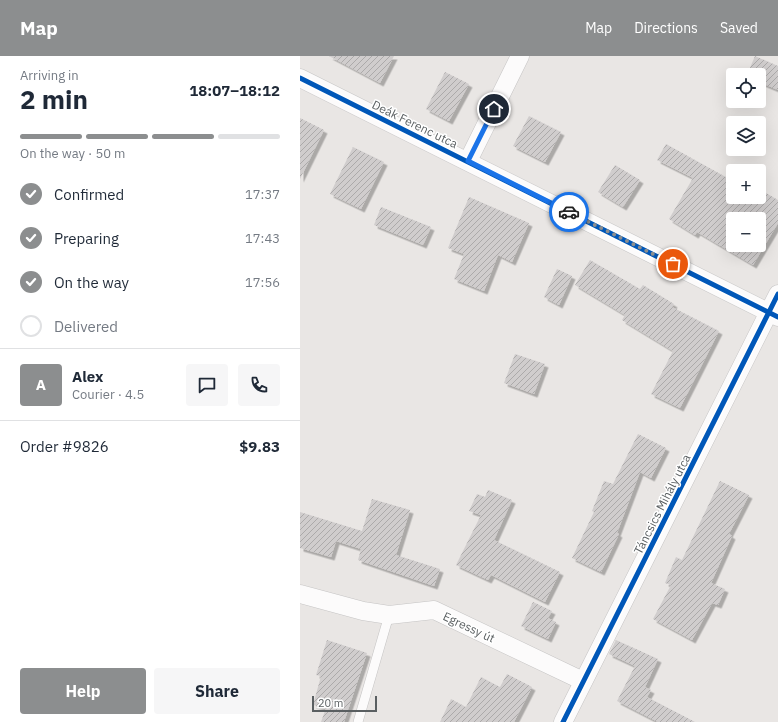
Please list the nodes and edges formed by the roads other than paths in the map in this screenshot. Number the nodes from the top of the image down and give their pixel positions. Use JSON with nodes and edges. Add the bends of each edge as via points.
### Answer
{"nodes":[{"id":1,"x":520,"y":56,"type":"edge"},
{"id":2,"x":300,"y":78,"type":"edge"},
{"id":3,"x":468,"y":161,"type":"junction"},
{"id":4,"x":778,"y":294,"type":"edge"},
{"id":5,"x":773,"y":315,"type":"edge"},
{"id":6,"x":300,"y":594,"type":"edge"},
{"id":7,"x":389,"y":615,"type":"junction"},
{"id":8,"x":583,"y":681,"type":"junction"},
{"id":9,"x":358,"y":722,"type":"edge"},
{"id":10,"x":563,"y":722,"type":"edge"}],
"edges":[{"from":1,"to":3,"type":"street"},
{"from":2,"to":3,"type":"street","name":"Deák Ferenc utca"},
{"from":3,"to":5,"type":"street","name":"Deák Ferenc utca"},
{"from":4,"to":5,"type":"street","name":"Táncsics Mihály utca"},
{"from":5,"to":8,"type":"street","name":"Táncsics Mihály utca"},
{"from":6,"to":7,"type":"street","name":"Egressy út","via":[[363,611]]},
{"from":7,"to":8,"type":"street","name":"Egressy út","via":[[434,610]]},
{"from":7,"to":9,"type":"lane"},
{"from":8,"to":10,"type":"street","name":"Táncsics Mihály utca"}]}
